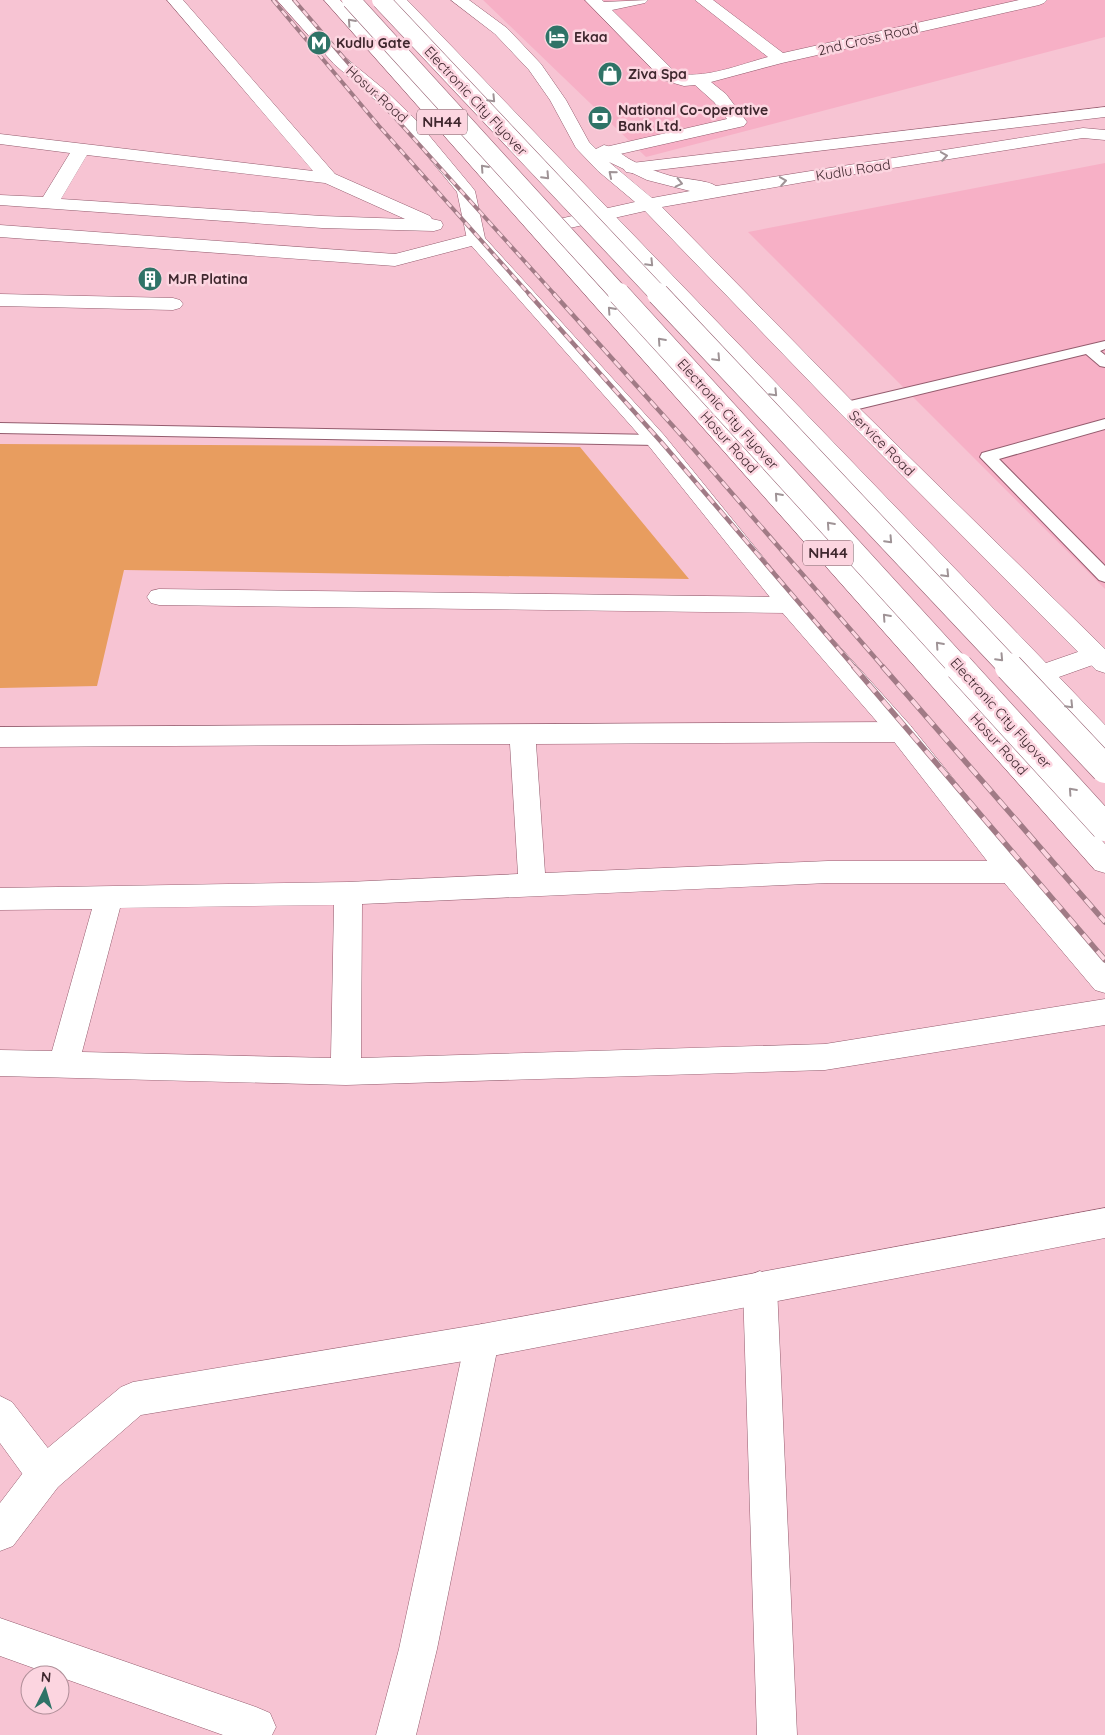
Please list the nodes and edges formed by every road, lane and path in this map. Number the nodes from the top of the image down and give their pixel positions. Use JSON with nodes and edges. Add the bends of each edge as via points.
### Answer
{"nodes":[{"id":1,"x":175,"y":0,"type":"edge"},
{"id":2,"x":285,"y":0,"type":"edge"},
{"id":3,"x":332,"y":0,"type":"edge"},
{"id":4,"x":351,"y":0,"type":"edge"},
{"id":5,"x":381,"y":0,"type":"edge"},
{"id":6,"x":398,"y":0,"type":"edge"},
{"id":7,"x":459,"y":0,"type":"edge"},
{"id":8,"x":640,"y":0,"type":"edge"},
{"id":9,"x":703,"y":0,"type":"edge"},
{"id":10,"x":1039,"y":0,"type":"edge"},
{"id":11,"x":597,"y":4,"type":"edge"},
{"id":12,"x":780,"y":59,"type":"junction"},
{"id":13,"x":699,"y":80,"type":"junction"},
{"id":14,"x":1105,"y":112,"type":"edge"},
{"id":15,"x":568,"y":117,"type":"junction"},
{"id":16,"x":1105,"y":135,"type":"edge"},
{"id":17,"x":0,"y":139,"type":"edge"},
{"id":18,"x":1105,"y":144,"type":"edge"},
{"id":19,"x":81,"y":149,"type":"junction"},
{"id":20,"x":607,"y":152,"type":"junction"},
{"id":21,"x":1066,"y":153,"type":"dead end"},
{"id":22,"x":632,"y":168,"type":"junction"},
{"id":23,"x":329,"y":178,"type":"junction"},
{"id":24,"x":735,"y":189,"type":"junction"},
{"id":25,"x":0,"y":200,"type":"edge"},
{"id":26,"x":48,"y":203,"type":"junction"},
{"id":27,"x":704,"y":211,"type":"dead end"},
{"id":28,"x":656,"y":212,"type":"junction"},
{"id":29,"x":609,"y":221,"type":"junction"},
{"id":30,"x":434,"y":225,"type":"junction"},
{"id":31,"x":0,"y":231,"type":"edge"},
{"id":32,"x":546,"y":236,"type":"junction"},
{"id":33,"x":476,"y":239,"type":"junction"},
{"id":34,"x":0,"y":300,"type":"edge"},
{"id":35,"x":173,"y":304,"type":"dead end"},
{"id":36,"x":1105,"y":345,"type":"edge"},
{"id":37,"x":1089,"y":349,"type":"junction"},
{"id":38,"x":1105,"y":363,"type":"edge"},
{"id":39,"x":846,"y":406,"type":"junction"},
{"id":40,"x":1105,"y":424,"type":"edge"},
{"id":41,"x":0,"y":428,"type":"edge"},
{"id":42,"x":656,"y":440,"type":"junction"},
{"id":43,"x":1105,"y":576,"type":"edge"},
{"id":44,"x":159,"y":597,"type":"dead end"},
{"id":45,"x":789,"y":605,"type":"junction"},
{"id":46,"x":1100,"y":660,"type":"edge"},
{"id":47,"x":1041,"y":674,"type":"junction"},
{"id":48,"x":901,"y":732,"type":"junction"},
{"id":49,"x":522,"y":734,"type":"junction"},
{"id":50,"x":0,"y":737,"type":"edge"},
{"id":51,"x":1105,"y":741,"type":"edge"},
{"id":52,"x":1105,"y":769,"type":"edge"},
{"id":53,"x":1105,"y":827,"type":"edge"},
{"id":54,"x":1105,"y":862,"type":"edge"},
{"id":55,"x":1012,"y":872,"type":"junction"},
{"id":56,"x":532,"y":884,"type":"junction"},
{"id":57,"x":348,"y":893,"type":"junction"},
{"id":58,"x":109,"y":897,"type":"junction"},
{"id":59,"x":0,"y":899,"type":"edge"},
{"id":60,"x":1105,"y":981,"type":"edge"},
{"id":61,"x":1105,"y":1012,"type":"edge"},
{"id":62,"x":0,"y":1063,"type":"edge"},
{"id":63,"x":63,"y":1064,"type":"junction"},
{"id":64,"x":346,"y":1072,"type":"junction"},
{"id":65,"x":1105,"y":1223,"type":"edge"},
{"id":66,"x":760,"y":1287,"type":"junction"},
{"id":67,"x":482,"y":1341,"type":"junction"},
{"id":68,"x":0,"y":1414,"type":"edge"},
{"id":69,"x":45,"y":1474,"type":"junction"},
{"id":70,"x":0,"y":1533,"type":"edge"},
{"id":71,"x":0,"y":1637,"type":"edge"},
{"id":72,"x":256,"y":1727,"type":"dead end"},
{"id":73,"x":396,"y":1735,"type":"edge"},
{"id":74,"x":777,"y":1735,"type":"edge"}],
"edges":[{"from":1,"to":23,"type":"main road"},
{"from":2,"to":33,"type":"main road","name":"Hosur Road","via":[[340,61],[410,125],[466,191]]},
{"from":32,"to":3,"type":"main road","name":"Hosur Road","number":"NH44","one_way":true},
{"from":53,"to":4,"type":"main road","name":"Electronic City Flyover","one_way":true,"bridge":true},
{"from":5,"to":52,"type":"main road","name":"Electronic City Flyover","one_way":true,"bridge":true},
{"from":6,"to":29,"type":"main road","one_way":true},
{"from":7,"to":15,"type":"main road","via":[[501,31],[536,66]]},
{"from":8,"to":11,"type":"main road"},
{"from":9,"to":12,"type":"main road"},
{"from":10,"to":12,"type":"main road","name":"2nd Cross Road"},
{"from":11,"to":13,"type":"main road","name":"2nd Cross Road","via":[[669,76],[684,81]]},
{"from":12,"to":13,"type":"main road","name":"2nd Cross Road"},
{"from":13,"to":20,"type":"main road","via":[[720,98],[738,122]]},
{"from":14,"to":22,"type":"main road"},
{"from":15,"to":20,"type":"main road"},
{"from":28,"to":15,"type":"main road","name":"Service Road","one_way":true,"via":[[604,168],[582,144]]},
{"from":24,"to":16,"type":"main road","name":"Kudlu Road","one_way":true,"via":[[1082,133]]},
{"from":17,"to":19,"type":"main road"},
{"from":18,"to":21,"type":"main road"},
{"from":19,"to":23,"type":"main road"},
{"from":19,"to":26,"type":"main road"},
{"from":20,"to":22,"type":"main road"},
{"from":22,"to":24,"type":"main road","one_way":true,"via":[[676,183]]},
{"from":23,"to":30,"type":"main road"},
{"from":24,"to":28,"type":"main road","name":"Kudlu Road"},
{"from":25,"to":26,"type":"main road"},
{"from":26,"to":30,"type":"main road","via":[[322,222]]},
{"from":27,"to":28,"type":"main road","name":"Kudlu Road"},
{"from":28,"to":29,"type":"main road","name":"Kudlu Road"},
{"from":28,"to":39,"type":"main road","name":"Service Road"},
{"from":29,"to":32,"type":"main road","name":"Kudlu Road"},
{"from":29,"to":47,"type":"main road","one_way":true},
{"from":30,"to":33,"type":"main road"},
{"from":31,"to":33,"type":"main road","via":[[395,260]]},
{"from":54,"to":32,"type":"main road","name":"Hosur Road","number":"NH44","one_way":true},
{"from":33,"to":42,"type":"main road"},
{"from":34,"to":35,"type":"main road"},
{"from":36,"to":37,"type":"lane"},
{"from":37,"to":38,"type":"lane"},
{"from":37,"to":39,"type":"lane"},
{"from":39,"to":46,"type":"main road","name":"Service Road"},
{"from":40,"to":43,"type":"lane","via":[[988,457]]},
{"from":41,"to":42,"type":"lane"},
{"from":42,"to":45,"type":"main road"},
{"from":44,"to":45,"type":"main road"},
{"from":45,"to":48,"type":"main road"},
{"from":46,"to":47,"type":"main road"},
{"from":47,"to":51,"type":"main road","one_way":true},
{"from":48,"to":49,"type":"main road"},
{"from":48,"to":55,"type":"main road"},
{"from":49,"to":50,"type":"main road"},
{"from":49,"to":56,"type":"main road"},
{"from":55,"to":56,"type":"main road","via":[[828,872]]},
{"from":55,"to":60,"type":"main road"},
{"from":56,"to":57,"type":"main road"},
{"from":57,"to":58,"type":"main road"},
{"from":57,"to":64,"type":"main road"},
{"from":58,"to":59,"type":"main road"},
{"from":58,"to":63,"type":"main road"},
{"from":61,"to":64,"type":"main road","via":[[825,1057]]},
{"from":62,"to":63,"type":"main road"},
{"from":63,"to":64,"type":"main road"},
{"from":65,"to":66,"type":"main road"},
{"from":66,"to":67,"type":"main road"},
{"from":66,"to":74,"type":"main road"},
{"from":67,"to":69,"type":"main road","via":[[134,1399]]},
{"from":67,"to":73,"type":"main road","via":[[418,1649]]},
{"from":68,"to":69,"type":"main road"},
{"from":69,"to":70,"type":"main road"},
{"from":71,"to":72,"type":"main road"}]}
